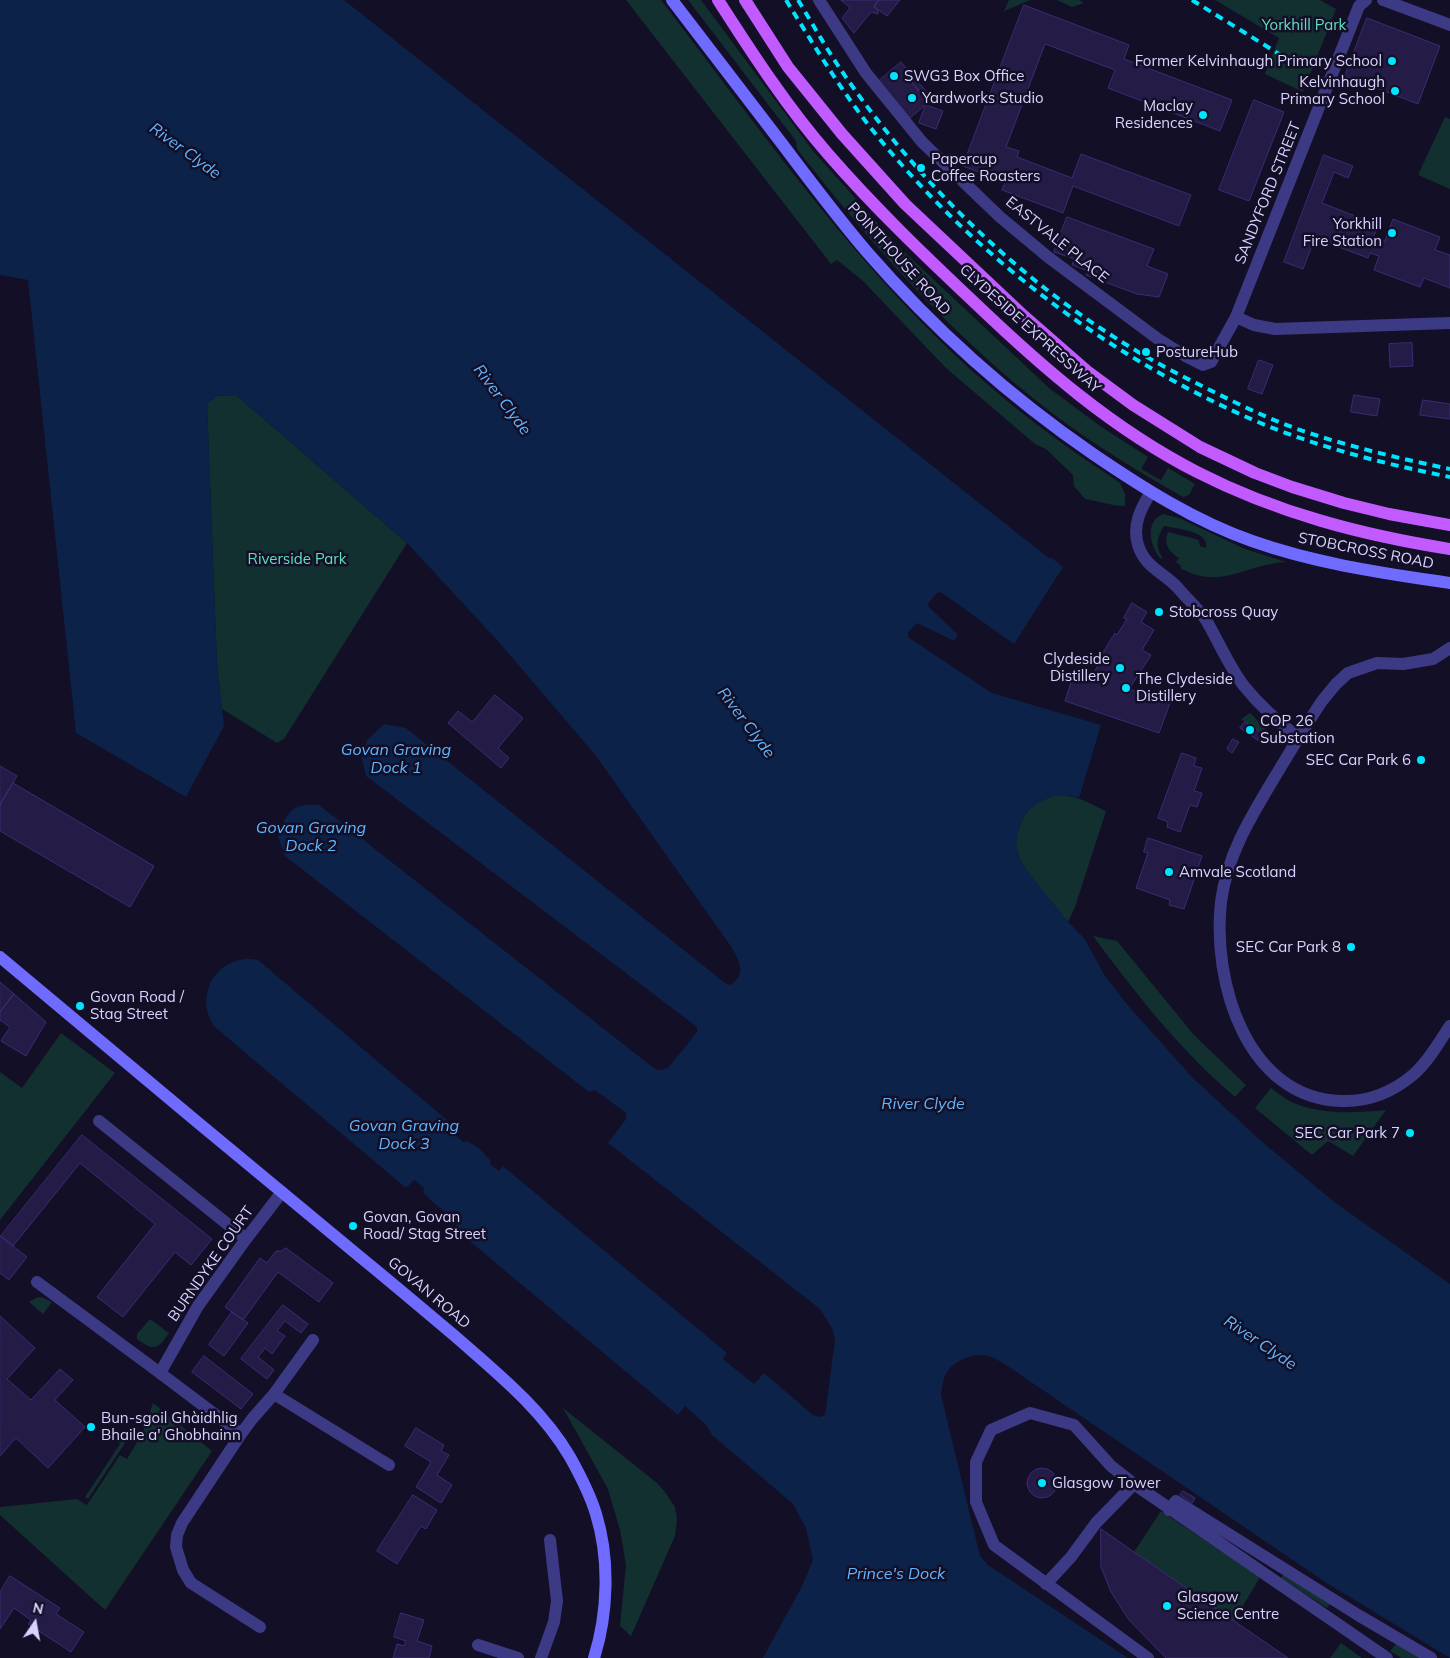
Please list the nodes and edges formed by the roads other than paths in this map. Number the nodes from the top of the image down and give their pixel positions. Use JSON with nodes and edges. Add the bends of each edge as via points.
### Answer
{"nodes":[{"id":1,"x":672,"y":0,"type":"edge"},
{"id":2,"x":714,"y":0,"type":"edge"},
{"id":3,"x":718,"y":0,"type":"edge"},
{"id":4,"x":745,"y":0,"type":"edge"},
{"id":5,"x":819,"y":0,"type":"edge"},
{"id":6,"x":1366,"y":0,"type":"edge"},
{"id":7,"x":1383,"y":0,"type":"edge"},
{"id":8,"x":1450,"y":25,"type":"edge"},
{"id":9,"x":742,"y":36,"type":"junction"},
{"id":10,"x":1236,"y":317,"type":"junction"},
{"id":11,"x":1450,"y":323,"type":"edge"},
{"id":12,"x":1203,"y":365,"type":"joint"},
{"id":13,"x":1151,"y":492,"type":"junction"},
{"id":14,"x":1450,"y":525,"type":"edge"},
{"id":15,"x":1450,"y":549,"type":"edge"},
{"id":16,"x":1450,"y":584,"type":"edge"},
{"id":17,"x":1450,"y":648,"type":"edge"},
{"id":18,"x":1299,"y":738,"type":"junction"},
{"id":19,"x":0,"y":957,"type":"edge"},
{"id":20,"x":1450,"y":1026,"type":"edge"},
{"id":21,"x":99,"y":1121,"type":"dead end"},
{"id":22,"x":282,"y":1192,"type":"junction"},
{"id":23,"x":246,"y":1239,"type":"junction"},
{"id":24,"x":37,"y":1282,"type":"dead end"},
{"id":25,"x":313,"y":1340,"type":"dead end"},
{"id":26,"x":160,"y":1373,"type":"junction"},
{"id":27,"x":274,"y":1394,"type":"junction"},
{"id":28,"x":241,"y":1434,"type":"junction"},
{"id":29,"x":390,"y":1465,"type":"dead end"},
{"id":30,"x":1134,"y":1484,"type":"junction"},
{"id":31,"x":1169,"y":1510,"type":"junction"},
{"id":32,"x":550,"y":1540,"type":"dead end"},
{"id":33,"x":1046,"y":1584,"type":"junction"},
{"id":34,"x":260,"y":1627,"type":"dead end"},
{"id":35,"x":478,"y":1645,"type":"dead end"},
{"id":36,"x":518,"y":1658,"type":"edge"},
{"id":37,"x":542,"y":1658,"type":"edge"},
{"id":38,"x":594,"y":1658,"type":"edge"},
{"id":39,"x":1148,"y":1658,"type":"edge"},
{"id":40,"x":1387,"y":1658,"type":"edge"},
{"id":41,"x":1431,"y":1658,"type":"edge"}],
"edges":[{"from":1,"to":13,"type":"street","name":"POINTHOUSE ROAD","via":[[828,204],[906,294],[967,354],[1034,411]]},
{"from":2,"to":9,"type":"main road"},
{"from":3,"to":9,"type":"main road","name":"CLYDESIDE EXPRESSWAY"},
{"from":4,"to":14,"type":"main road","name":"CLYDESIDE EXPRESSWAY","via":[[788,66],[842,134],[905,204],[1087,371],[1133,405],[1200,447],[1255,473],[1344,504]]},
{"from":5,"to":12,"type":"street","name":"EASTVALE PLACE","via":[[866,73],[922,142],[993,210],[1048,257],[1158,339]]},
{"from":6,"to":10,"type":"street","name":"SANDYFORD STREET","via":[[1359,6]]},
{"from":7,"to":8,"type":"street"},
{"from":9,"to":15,"type":"main road","name":"CLYDESIDE EXPRESSWAY","via":[[827,153],[886,219],[1048,372],[1088,404],[1166,455],[1239,492],[1332,525]]},
{"from":10,"to":11,"type":"street","via":[[1275,329]]},
{"from":10,"to":12,"type":"street","name":"SANDYFORD STREET","via":[[1211,362]]},
{"from":13,"to":16,"type":"street","name":"STOBCROSS ROAD","via":[[1251,541],[1302,557]]},
{"from":13,"to":18,"type":"street","via":[[1138,517],[1136,535],[1141,552],[1156,572],[1173,582],[1205,619],[1244,685],[1271,716]]},
{"from":17,"to":18,"type":"street","via":[[1433,659],[1402,664],[1376,663],[1348,673],[1322,701]]},
{"from":18,"to":20,"type":"street","via":[[1244,828],[1221,901],[1223,969],[1236,1016],[1246,1038],[1264,1064],[1287,1085],[1315,1097],[1348,1101],[1378,1096],[1402,1083],[1430,1056]]},
{"from":19,"to":22,"type":"street","name":"GOVAN ROAD"},
{"from":21,"to":23,"type":"street"},
{"from":22,"to":23,"type":"street","name":"BURNDYKE COURT"},
{"from":22,"to":38,"type":"street","name":"GOVAN ROAD","via":[[498,1373],[539,1416],[569,1455],[596,1515],[603,1547],[604,1600]]},
{"from":23,"to":26,"type":"street","name":"BURNDYKE COURT","via":[[198,1306]]},
{"from":24,"to":26,"type":"street"},
{"from":25,"to":27,"type":"street"},
{"from":26,"to":28,"type":"street"},
{"from":27,"to":28,"type":"street"},
{"from":27,"to":29,"type":"street"},
{"from":28,"to":34,"type":"street","via":[[182,1523],[176,1547],[191,1583]]},
{"from":30,"to":31,"type":"street"},
{"from":30,"to":33,"type":"street","via":[[1096,1523]]},
{"from":30,"to":33,"type":"street","via":[[1111,1466],[1074,1425],[1030,1413],[990,1430],[976,1462],[976,1502],[994,1545]]},
{"from":31,"to":40,"type":"street"},
{"from":31,"to":41,"type":"street","via":[[1176,1501]]},
{"from":32,"to":37,"type":"street","via":[[557,1601]]},
{"from":33,"to":39,"type":"street"},
{"from":35,"to":36,"type":"street"}]}
